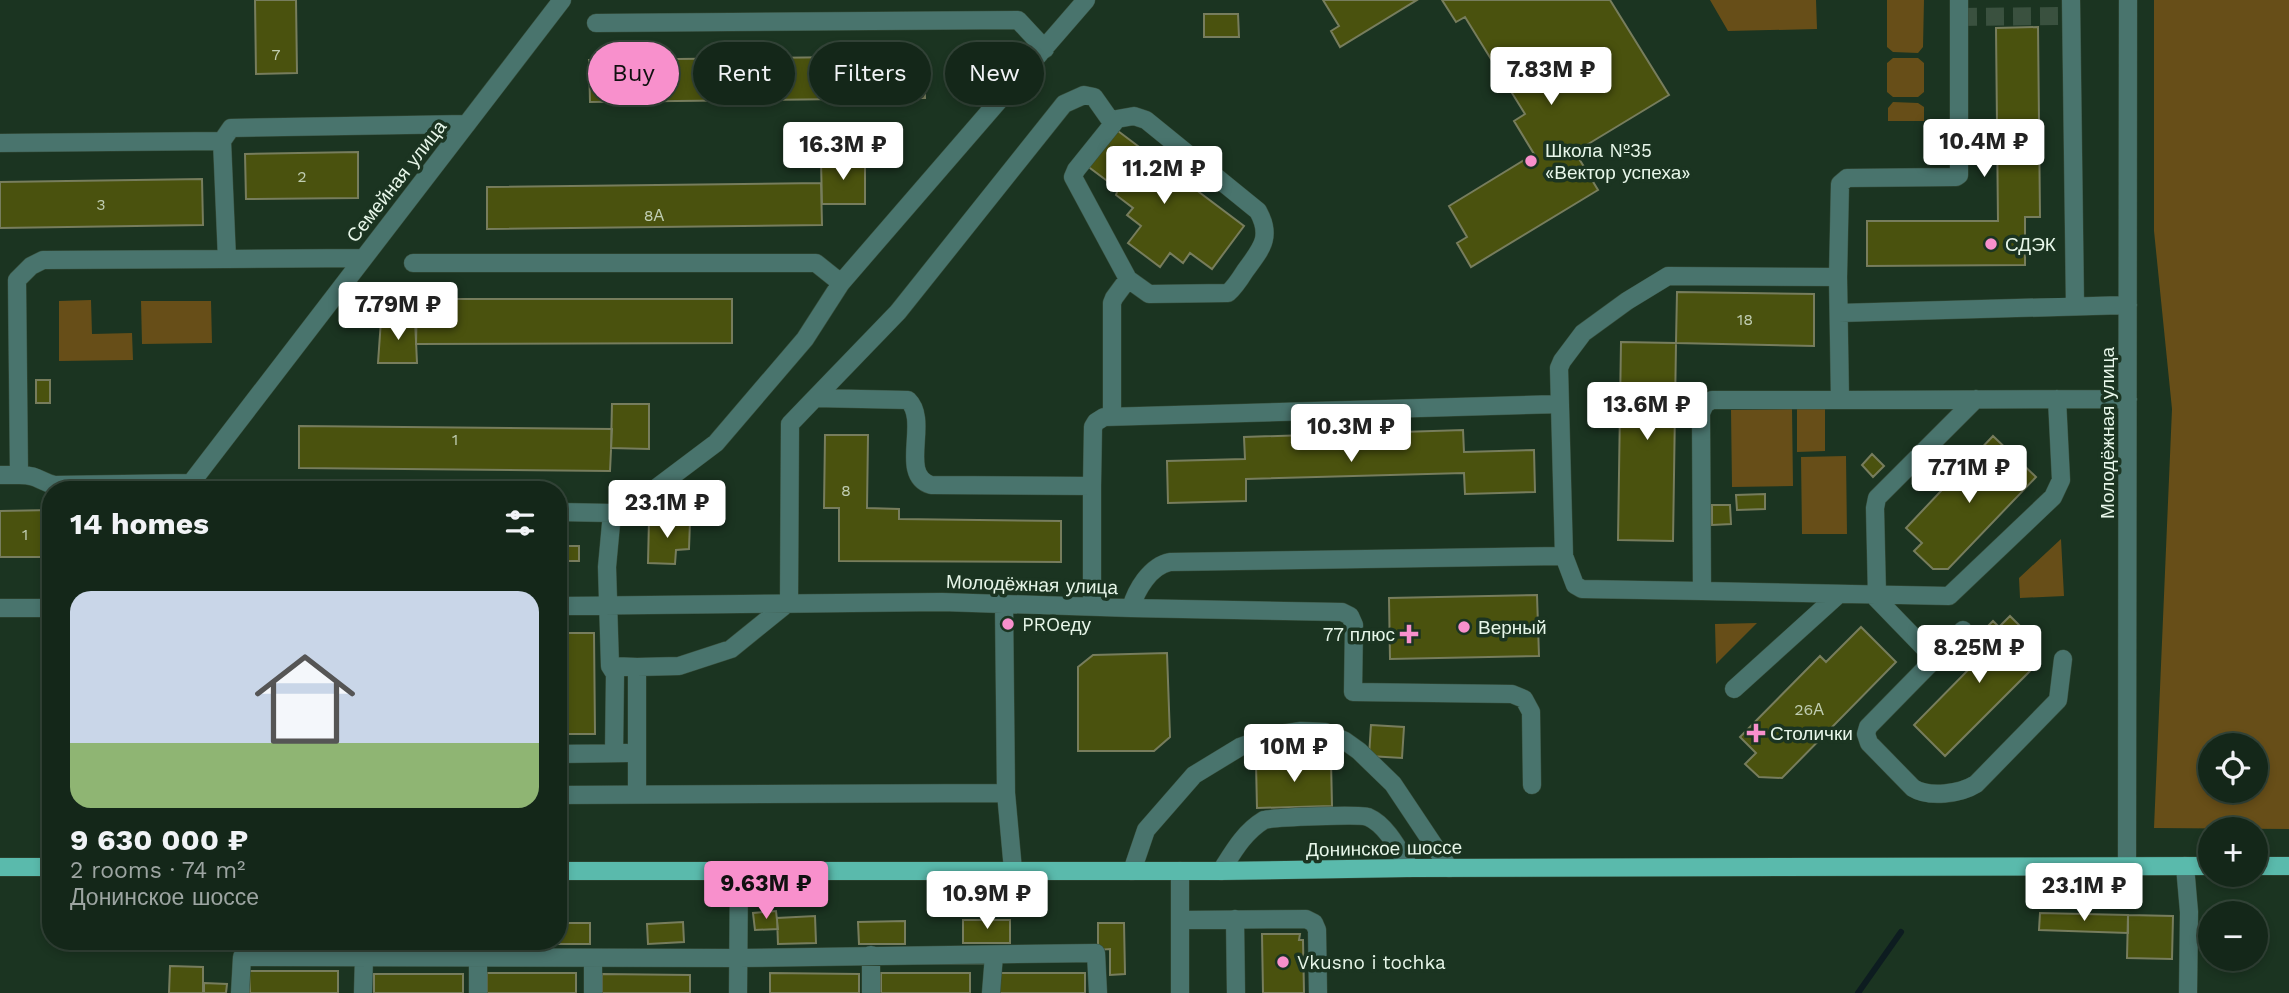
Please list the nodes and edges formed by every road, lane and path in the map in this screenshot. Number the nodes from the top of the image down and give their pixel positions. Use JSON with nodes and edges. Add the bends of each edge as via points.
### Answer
{"nodes":[{"id":1,"x":562,"y":0,"type":"edge"},
{"id":2,"x":1086,"y":0,"type":"edge"},
{"id":3,"x":1959,"y":0,"type":"edge"},
{"id":4,"x":2071,"y":0,"type":"edge"},
{"id":5,"x":2128,"y":0,"type":"edge"},
{"id":6,"x":596,"y":23,"type":"dead end"},
{"id":7,"x":1045,"y":49,"type":"junction"},
{"id":8,"x":467,"y":124,"type":"junction"},
{"id":9,"x":1113,"y":124,"type":"junction"},
{"id":10,"x":222,"y":141,"type":"junction"},
{"id":11,"x":0,"y":143,"type":"edge"},
{"id":12,"x":363,"y":258,"type":"junction"},
{"id":13,"x":228,"y":259,"type":"junction"},
{"id":14,"x":413,"y":263,"type":"dead end"},
{"id":15,"x":1838,"y":277,"type":"junction"},
{"id":16,"x":1128,"y":279,"type":"junction"},
{"id":17,"x":841,"y":283,"type":"junction"},
{"id":18,"x":2128,"y":305,"type":"junction"},
{"id":19,"x":2075,"y":306,"type":"junction"},
{"id":20,"x":1839,"y":313,"type":"junction"},
{"id":21,"x":815,"y":398,"type":"junction"},
{"id":22,"x":1976,"y":399,"type":"junction"},
{"id":23,"x":2057,"y":399,"type":"junction"},
{"id":24,"x":2128,"y":399,"type":"junction"},
{"id":25,"x":1840,"y":400,"type":"junction"},
{"id":26,"x":1560,"y":404,"type":"junction"},
{"id":27,"x":1112,"y":416,"type":"junction"},
{"id":28,"x":0,"y":422,"type":"edge"},
{"id":29,"x":18,"y":422,"type":"junction"},
{"id":30,"x":0,"y":475,"type":"edge"},
{"id":31,"x":19,"y":475,"type":"junction"},
{"id":32,"x":44,"y":481,"type":"edge"},
{"id":33,"x":196,"y":481,"type":"edge"},
{"id":34,"x":1093,"y":486,"type":"junction"},
{"id":35,"x":567,"y":512,"type":"edge"},
{"id":36,"x":612,"y":513,"type":"junction"},
{"id":37,"x":1564,"y":556,"type":"junction"},
{"id":38,"x":1702,"y":591,"type":"junction"},
{"id":39,"x":1839,"y":594,"type":"junction"},
{"id":40,"x":1875,"y":595,"type":"junction"},
{"id":41,"x":789,"y":602,"type":"junction"},
{"id":42,"x":1004,"y":604,"type":"junction"},
{"id":43,"x":567,"y":606,"type":"edge"},
{"id":44,"x":607,"y":607,"type":"junction"},
{"id":45,"x":1092,"y":607,"type":"junction"},
{"id":46,"x":0,"y":608,"type":"edge"},
{"id":47,"x":42,"y":608,"type":"edge"},
{"id":48,"x":1131,"y":608,"type":"junction"},
{"id":49,"x":1963,"y":630,"type":"dead end"},
{"id":50,"x":1935,"y":659,"type":"junction"},
{"id":51,"x":2063,"y":659,"type":"dead end"},
{"id":52,"x":610,"y":666,"type":"junction"},
{"id":53,"x":637,"y":667,"type":"junction"},
{"id":54,"x":1734,"y":689,"type":"dead end"},
{"id":55,"x":614,"y":753,"type":"junction"},
{"id":56,"x":637,"y":753,"type":"junction"},
{"id":57,"x":567,"y":754,"type":"edge"},
{"id":58,"x":1532,"y":785,"type":"dead end"},
{"id":59,"x":1006,"y":793,"type":"junction"},
{"id":60,"x":637,"y":794,"type":"junction"},
{"id":61,"x":567,"y":795,"type":"edge"},
{"id":62,"x":2127,"y":866,"type":"junction"},
{"id":63,"x":2185,"y":866,"type":"junction"},
{"id":64,"x":2198,"y":866,"type":"edge"},
{"id":65,"x":2268,"y":866,"type":"edge"},
{"id":66,"x":2289,"y":866,"type":"edge"},
{"id":67,"x":0,"y":867,"type":"edge"},
{"id":68,"x":42,"y":867,"type":"edge"},
{"id":69,"x":1410,"y":868,"type":"junction"},
{"id":70,"x":1449,"y":868,"type":"junction"},
{"id":71,"x":1013,"y":870,"type":"junction"},
{"id":72,"x":567,"y":871,"type":"edge"},
{"id":73,"x":739,"y":871,"type":"junction"},
{"id":74,"x":1132,"y":871,"type":"junction"},
{"id":75,"x":1180,"y":871,"type":"junction"},
{"id":76,"x":1221,"y":871,"type":"junction"},
{"id":77,"x":1235,"y":919,"type":"junction"},
{"id":78,"x":1180,"y":920,"type":"junction"},
{"id":79,"x":871,"y":955,"type":"junction"},
{"id":80,"x":993,"y":955,"type":"junction"},
{"id":81,"x":478,"y":956,"type":"junction"},
{"id":82,"x":364,"y":957,"type":"junction"},
{"id":83,"x":593,"y":958,"type":"junction"},
{"id":84,"x":739,"y":958,"type":"junction"},
{"id":85,"x":240,"y":993,"type":"edge"},
{"id":86,"x":363,"y":993,"type":"edge"},
{"id":87,"x":478,"y":993,"type":"edge"},
{"id":88,"x":593,"y":993,"type":"edge"},
{"id":89,"x":738,"y":993,"type":"edge"},
{"id":90,"x":871,"y":993,"type":"edge"},
{"id":91,"x":991,"y":993,"type":"edge"},
{"id":92,"x":1098,"y":993,"type":"edge"},
{"id":93,"x":1180,"y":993,"type":"edge"},
{"id":94,"x":1236,"y":993,"type":"edge"},
{"id":95,"x":1318,"y":993,"type":"edge"},
{"id":96,"x":2188,"y":993,"type":"edge"}],
"edges":[{"from":1,"to":8,"type":"street","name":"Семейная улица"},
{"from":2,"to":7,"type":"street"},
{"from":3,"to":15,"type":"street","via":[[1959,174],[1842,180]]},
{"from":4,"to":19,"type":"street"},
{"from":5,"to":18,"type":"street","name":"Молодёжная улица"},
{"from":6,"to":7,"type":"street","via":[[1018,20]]},
{"from":7,"to":17,"type":"street"},
{"from":8,"to":10,"type":"street","via":[[236,127]]},
{"from":8,"to":12,"type":"street","name":"Семейная улица"},
{"from":9,"to":16,"type":"street","via":[[1073,177]]},
{"from":9,"to":16,"type":"street","via":[[1125,116],[1146,120],[1258,211],[1264,228],[1262,247],[1228,293],[1149,294]]},
{"from":9,"to":21,"type":"street","via":[[1094,97],[1084,95],[1064,104],[898,312]]},
{"from":10,"to":11,"type":"street"},
{"from":10,"to":13,"type":"street"},
{"from":12,"to":13,"type":"street"},
{"from":12,"to":33,"type":"street","name":"Семейная улица"},
{"from":13,"to":29,"type":"street","via":[[43,260],[31,266],[17,280]]},
{"from":14,"to":17,"type":"street","via":[[816,263]]},
{"from":15,"to":20,"type":"street"},
{"from":15,"to":26,"type":"street","via":[[1668,276],[1583,333],[1559,368]]},
{"from":16,"to":27,"type":"street","via":[[1112,303]]},
{"from":17,"to":36,"type":"street","via":[[805,339],[716,443],[631,507]]},
{"from":18,"to":19,"type":"street"},
{"from":18,"to":24,"type":"street","name":"Молодёжная улица"},
{"from":19,"to":20,"type":"street"},
{"from":20,"to":25,"type":"street"},
{"from":21,"to":34,"type":"street","via":[[908,400],[916,414],[917,475],[931,485]]},
{"from":21,"to":41,"type":"street","via":[[790,424]]},
{"from":22,"to":23,"type":"street"},
{"from":22,"to":25,"type":"street"},
{"from":22,"to":40,"type":"street","via":[[1877,498]]},
{"from":23,"to":24,"type":"street"},
{"from":23,"to":40,"type":"street","via":[[2061,480],[2053,497],[1949,596]]},
{"from":24,"to":62,"type":"street","name":"Молодёжная улица"},
{"from":25,"to":38,"type":"street","via":[[1712,400],[1705,404],[1701,413]]},
{"from":26,"to":27,"type":"street"},
{"from":26,"to":37,"type":"street"},
{"from":27,"to":34,"type":"street","via":[[1099,418],[1093,427]]},
{"from":28,"to":29,"type":"street"},
{"from":29,"to":31,"type":"street"},
{"from":30,"to":31,"type":"street"},
{"from":31,"to":32,"type":"street"},
{"from":34,"to":45,"type":"street"},
{"from":35,"to":36,"type":"street"},
{"from":36,"to":44,"type":"street"},
{"from":37,"to":38,"type":"street","via":[[1571,578],[1582,589]]},
{"from":37,"to":48,"type":"street","name":"Молодёжная улица","via":[[1170,562],[1155,567]]},
{"from":38,"to":39,"type":"street"},
{"from":39,"to":40,"type":"street"},
{"from":39,"to":54,"type":"street"},
{"from":40,"to":50,"type":"street"},
{"from":41,"to":42,"type":"street","name":"Молодёжная улица"},
{"from":41,"to":44,"type":"street","name":"Молодёжная улица"},
{"from":41,"to":53,"type":"street","via":[[731,649],[679,666]]},
{"from":42,"to":45,"type":"street","name":"Молодёжная улица"},
{"from":42,"to":59,"type":"street"},
{"from":43,"to":44,"type":"street","name":"Молодёжная улица"},
{"from":44,"to":52,"type":"street"},
{"from":45,"to":48,"type":"street","name":"Молодёжная улица"},
{"from":46,"to":47,"type":"street"},
{"from":48,"to":58,"type":"street","via":[[1342,612],[1354,625],[1353,692],[1512,694],[1524,699],[1531,712]]},
{"from":49,"to":50,"type":"street"},
{"from":50,"to":51,"type":"street","via":[[1866,734],[1869,743],[1913,788],[1928,793],[1963,790],[1976,784],[2058,700]]},
{"from":52,"to":53,"type":"street"},
{"from":52,"to":55,"type":"street","via":[[615,674]]},
{"from":53,"to":56,"type":"street"},
{"from":55,"to":56,"type":"street"},
{"from":55,"to":57,"type":"street"},
{"from":56,"to":60,"type":"street"},
{"from":59,"to":60,"type":"street"},
{"from":59,"to":71,"type":"street"},
{"from":60,"to":61,"type":"street"},
{"from":62,"to":63,"type":"main road","name":"Донинское шоссе"},
{"from":62,"to":70,"type":"main road","name":"Донинское шоссе"},
{"from":63,"to":64,"type":"main road","name":"Донинское шоссе"},
{"from":63,"to":96,"type":"street"},
{"from":65,"to":66,"type":"main road"},
{"from":67,"to":68,"type":"main road"},
{"from":69,"to":70,"type":"main road","name":"Донинское шоссе"},
{"from":69,"to":76,"type":"main road","name":"Донинское шоссе"},
{"from":69,"to":76,"type":"street","via":[[1378,825],[1367,817],[1351,816],[1264,820],[1241,840]]},
{"from":70,"to":74,"type":"street","via":[[1393,784],[1359,751],[1325,732],[1301,731],[1240,747],[1194,775],[1146,830]]},
{"from":71,"to":73,"type":"main road","name":"Донинское шоссе"},
{"from":71,"to":74,"type":"main road","name":"Донинское шоссе"},
{"from":72,"to":73,"type":"main road","name":"Донинское шоссе"},
{"from":73,"to":84,"type":"street"},
{"from":74,"to":75,"type":"main road","name":"Донинское шоссе"},
{"from":75,"to":76,"type":"main road","name":"Донинское шоссе"},
{"from":75,"to":78,"type":"street"},
{"from":77,"to":78,"type":"street"},
{"from":77,"to":94,"type":"street"},
{"from":77,"to":95,"type":"street","via":[[1306,919],[1314,923]]},
{"from":78,"to":93,"type":"street"},
{"from":79,"to":80,"type":"street"},
{"from":79,"to":84,"type":"street"},
{"from":79,"to":90,"type":"street"},
{"from":80,"to":91,"type":"street"},
{"from":80,"to":92,"type":"street","via":[[1096,953]]},
{"from":81,"to":82,"type":"street"},
{"from":81,"to":83,"type":"street"},
{"from":81,"to":87,"type":"street"},
{"from":82,"to":85,"type":"street","via":[[242,957]]},
{"from":82,"to":86,"type":"street"},
{"from":83,"to":84,"type":"street"},
{"from":83,"to":88,"type":"street"},
{"from":84,"to":89,"type":"street"}]}
